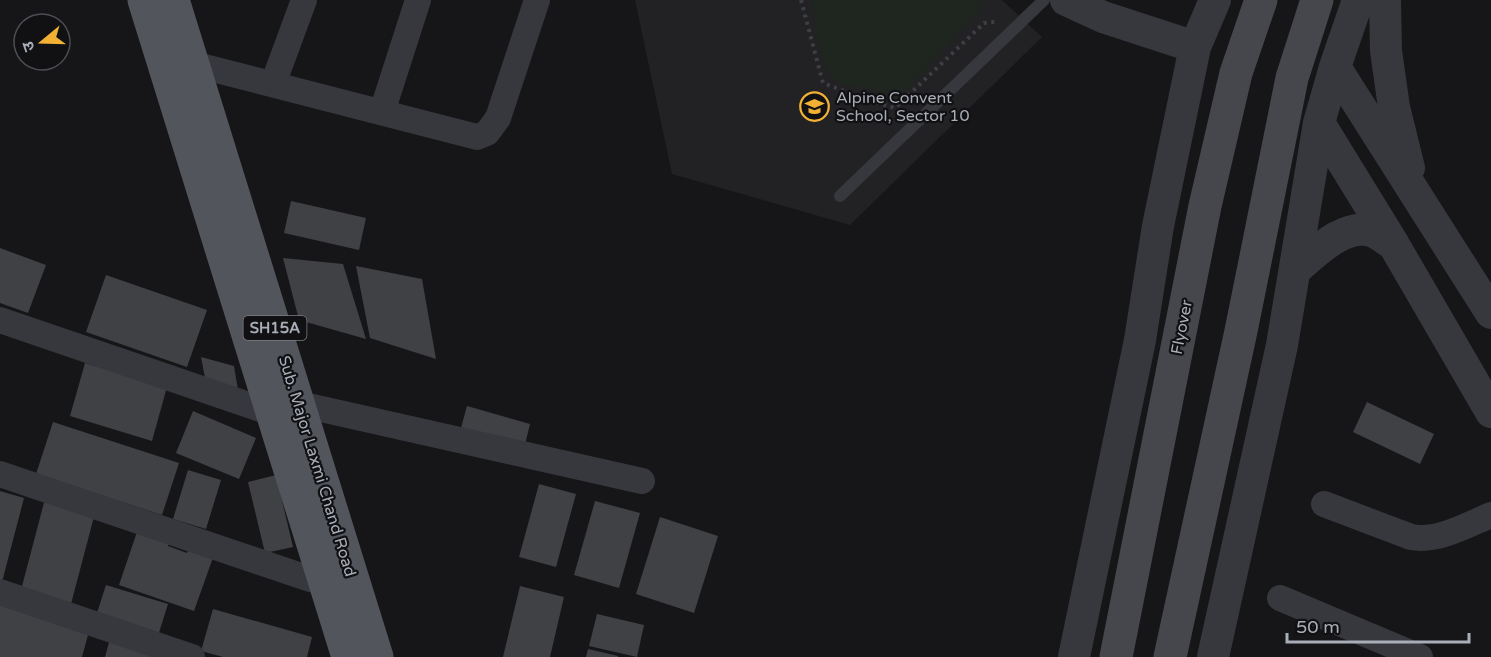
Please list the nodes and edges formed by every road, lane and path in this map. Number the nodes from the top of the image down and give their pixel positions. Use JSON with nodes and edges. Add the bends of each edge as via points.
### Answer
{"nodes":[{"id":1,"x":144,"y":0,"type":"edge"},
{"id":2,"x":173,"y":0,"type":"edge"},
{"id":3,"x":304,"y":0,"type":"edge"},
{"id":4,"x":418,"y":0,"type":"edge"},
{"id":5,"x":537,"y":0,"type":"edge"},
{"id":6,"x":801,"y":0,"type":"edge"},
{"id":7,"x":1044,"y":0,"type":"edge"},
{"id":8,"x":1066,"y":0,"type":"edge"},
{"id":9,"x":1215,"y":0,"type":"edge"},
{"id":10,"x":1261,"y":0,"type":"edge"},
{"id":11,"x":1317,"y":0,"type":"edge"},
{"id":12,"x":1358,"y":0,"type":"edge"},
{"id":13,"x":1386,"y":0,"type":"edge"},
{"id":14,"x":1023,"y":20,"type":"junction"},
{"id":15,"x":1195,"y":47,"type":"junction"},
{"id":16,"x":193,"y":63,"type":"junction"},
{"id":17,"x":1335,"y":67,"type":"junction"},
{"id":18,"x":273,"y":84,"type":"junction"},
{"id":19,"x":382,"y":112,"type":"junction"},
{"id":20,"x":1320,"y":123,"type":"junction"},
{"id":21,"x":840,"y":196,"type":"dead end"},
{"id":22,"x":1417,"y":196,"type":"junction"},
{"id":23,"x":1394,"y":245,"type":"junction"},
{"id":24,"x":236,"y":248,"type":"junction"},
{"id":25,"x":1295,"y":270,"type":"junction"},
{"id":26,"x":1491,"y":312,"type":"edge"},
{"id":27,"x":0,"y":320,"type":"edge"},
{"id":28,"x":285,"y":408,"type":"junction"},
{"id":29,"x":1491,"y":412,"type":"edge"},
{"id":30,"x":0,"y":474,"type":"edge"},
{"id":31,"x":642,"y":481,"type":"dead end"},
{"id":32,"x":1324,"y":504,"type":"dead end"},
{"id":33,"x":1491,"y":515,"type":"edge"},
{"id":34,"x":338,"y":578,"type":"junction"},
{"id":35,"x":0,"y":592,"type":"edge"},
{"id":36,"x":1280,"y":598,"type":"dead end"},
{"id":37,"x":192,"y":657,"type":"edge"},
{"id":38,"x":348,"y":657,"type":"edge"},
{"id":39,"x":377,"y":657,"type":"edge"},
{"id":40,"x":1074,"y":657,"type":"edge"},
{"id":41,"x":1116,"y":657,"type":"edge"},
{"id":42,"x":1170,"y":657,"type":"edge"},
{"id":43,"x":1213,"y":657,"type":"edge"},
{"id":44,"x":1420,"y":657,"type":"edge"}],
"edges":[{"from":1,"to":24,"type":"main road","name":"Sub. Major Laxmi Chand Road","number":"SH15A"},
{"from":2,"to":16,"type":"main road","name":"Sub. Major Laxmi Chand Road","number":"SH15A"},
{"from":3,"to":18,"type":"street"},
{"from":4,"to":19,"type":"street"},
{"from":5,"to":19,"type":"street","via":[[498,118],[487,134],[477,137]]},
{"from":6,"to":14,"type":"path","via":[[823,83],[895,108],[984,23]]},
{"from":7,"to":14,"type":"lane"},
{"from":8,"to":15,"type":"street","via":[[1103,17]]},
{"from":9,"to":15,"type":"street"},
{"from":10,"to":41,"type":"main road","name":"Flyover","via":[[1236,73],[1203,218]]},
{"from":11,"to":42,"type":"main road","via":[[1292,78]]},
{"from":12,"to":17,"type":"street"},
{"from":13,"to":22,"type":"street","via":[[1386,51],[1392,96]]},
{"from":14,"to":21,"type":"lane"},
{"from":15,"to":40,"type":"street","via":[[1158,226],[1140,340]]},
{"from":16,"to":18,"type":"street"},
{"from":16,"to":24,"type":"main road","name":"Sub. Major Laxmi Chand Road","number":"SH15A"},
{"from":17,"to":20,"type":"street"},
{"from":17,"to":22,"type":"street"},
{"from":18,"to":19,"type":"street"},
{"from":20,"to":23,"type":"street"},
{"from":20,"to":25,"type":"street"},
{"from":22,"to":26,"type":"street"},
{"from":23,"to":25,"type":"street","via":[[1373,232],[1356,231],[1338,237]]},
{"from":23,"to":29,"type":"street"},
{"from":24,"to":28,"type":"main road","name":"Sub. Major Laxmi Chand Road","number":"SH15A"},
{"from":25,"to":43,"type":"street"},
{"from":27,"to":28,"type":"street"},
{"from":28,"to":31,"type":"street"},
{"from":28,"to":34,"type":"main road","name":"Sub. Major Laxmi Chand Road","number":"SH15A"},
{"from":30,"to":34,"type":"street","via":[[310,579]]},
{"from":32,"to":33,"type":"street","via":[[1422,539]]},
{"from":34,"to":38,"type":"main road","name":"Sub. Major Laxmi Chand Road","number":"SH15A"},
{"from":34,"to":39,"type":"main road","name":"Sub. Major Laxmi Chand Road","number":"SH15A"},
{"from":35,"to":37,"type":"street"},
{"from":36,"to":44,"type":"street"}]}
